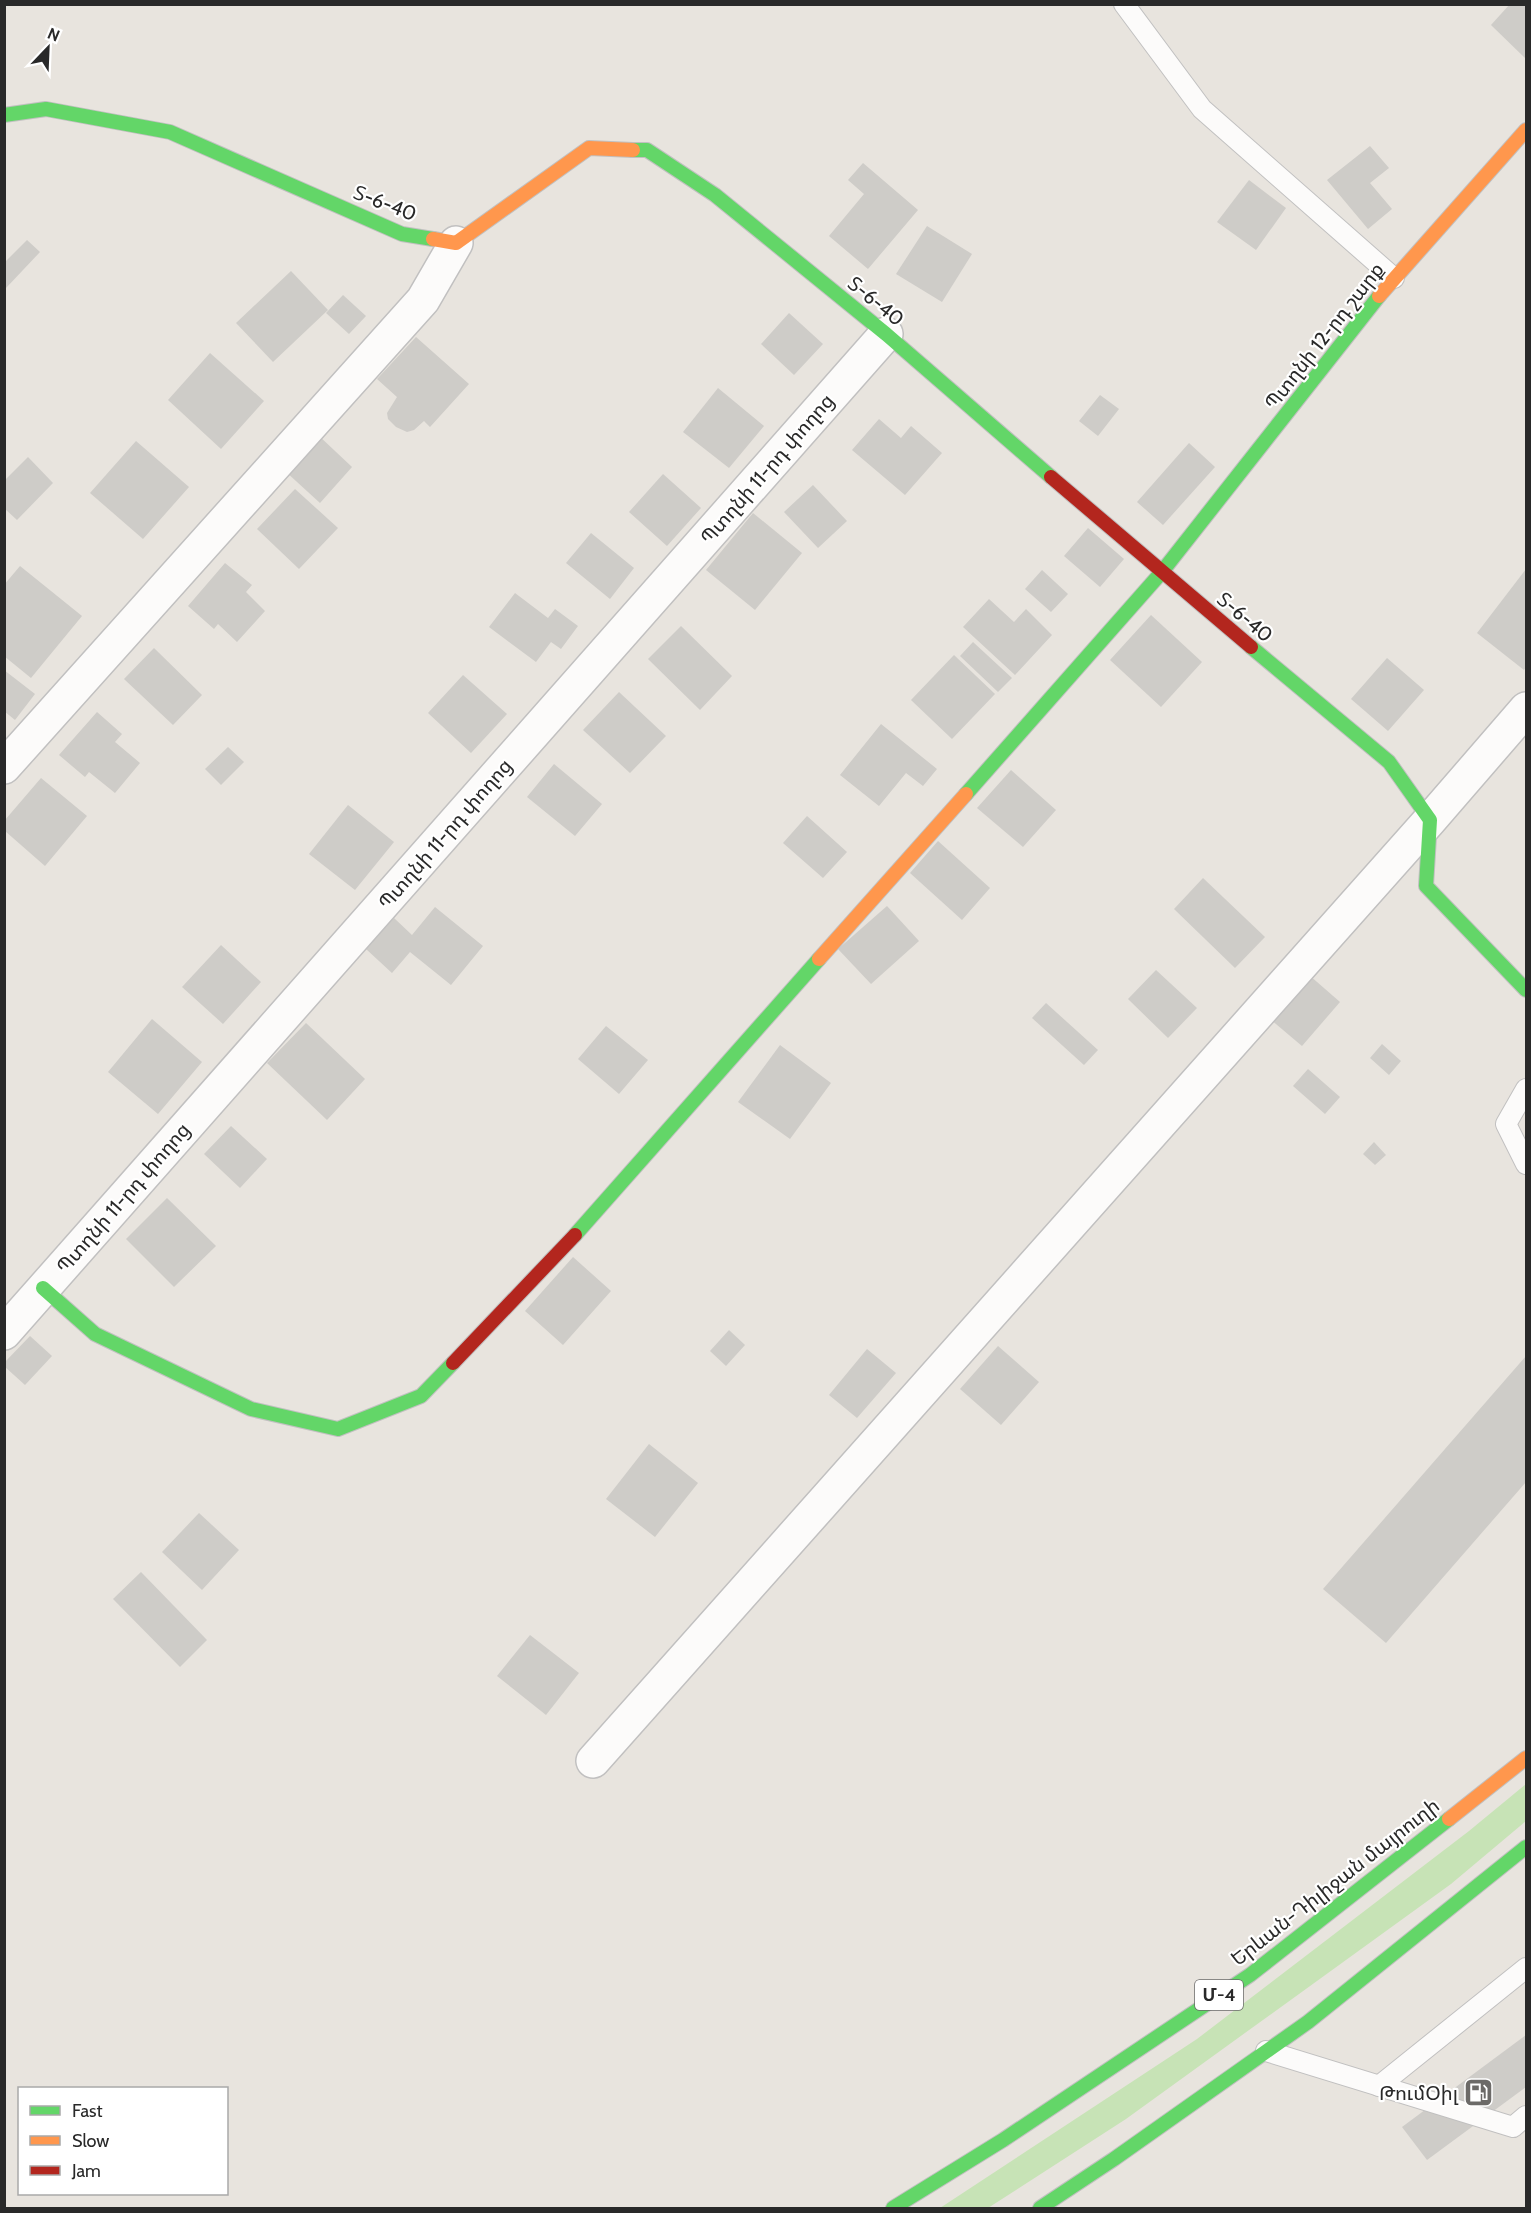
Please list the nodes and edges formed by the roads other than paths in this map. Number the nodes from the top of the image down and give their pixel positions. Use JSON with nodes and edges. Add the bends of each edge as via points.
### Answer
{"nodes":[{"id":1,"x":1124,"y":4,"type":"edge"},
{"id":2,"x":4,"y":115,"type":"edge"},
{"id":3,"x":1527,"y":130,"type":"edge"},
{"id":4,"x":456,"y":243,"type":"junction"},
{"id":5,"x":1394,"y":278,"type":"junction"},
{"id":6,"x":886,"y":334,"type":"junction"},
{"id":7,"x":1161,"y":573,"type":"junction"},
{"id":8,"x":1527,"y":709,"type":"edge"},
{"id":9,"x":4,"y":767,"type":"edge"},
{"id":10,"x":1430,"y":820,"type":"junction"},
{"id":11,"x":1527,"y":990,"type":"edge"},
{"id":12,"x":1527,"y":1089,"type":"edge"},
{"id":13,"x":1527,"y":1164,"type":"edge"},
{"id":14,"x":43,"y":1288,"type":"junction"},
{"id":15,"x":4,"y":1333,"type":"edge"},
{"id":16,"x":1527,"y":1758,"type":"edge"},
{"id":17,"x":593,"y":1761,"type":"dead end"},
{"id":18,"x":1527,"y":1847,"type":"edge"},
{"id":19,"x":1527,"y":1968,"type":"edge"},
{"id":20,"x":1266,"y":2051,"type":"junction"},
{"id":21,"x":1379,"y":2086,"type":"junction"},
{"id":22,"x":1527,"y":2116,"type":"edge"},
{"id":23,"x":893,"y":2208,"type":"edge"},
{"id":24,"x":1040,"y":2208,"type":"edge"}],
"edges":[{"from":1,"to":5,"type":"lane","via":[[1202,109]]},
{"from":2,"to":4,"type":"main road","name":"Տ-6-40","number":"Տ-6-40","via":[[46,109],[170,132],[402,234]]},
{"from":3,"to":5,"type":"main road","name":"Պտղնի 12-րդ շարք"},
{"from":4,"to":6,"type":"main road","name":"Տ-6-40","number":"Տ-6-40","via":[[589,148],[647,150],[715,195]]},
{"from":4,"to":9,"type":"street","via":[[423,300]]},
{"from":5,"to":7,"type":"main road","name":"Պտղնի 12-րդ շարք"},
{"from":6,"to":7,"type":"main road","name":"Տ-6-40","number":"Տ-6-40"},
{"from":6,"to":14,"type":"street","name":"Պտղնի 11-րդ փողոց"},
{"from":7,"to":10,"type":"main road","name":"Տ-6-40","number":"Տ-6-40","via":[[1389,762]]},
{"from":7,"to":14,"type":"main road","name":"Պտղնի 12-րդ շարք","via":[[578,1233],[421,1396],[338,1429],[251,1409],[95,1334]]},
{"from":8,"to":10,"type":"street"},
{"from":10,"to":11,"type":"main road","via":[[1426,886]]},
{"from":10,"to":17,"type":"street"},
{"from":12,"to":13,"type":"lane","via":[[1506,1124]]},
{"from":14,"to":15,"type":"street","name":"Պտղնի 11-րդ փողոց"},
{"from":16,"to":23,"type":"main road","name":"Երևան-Դիլիջան մայրուղի","number":"Մ-4","via":[[1250,1975],[1003,2140]]},
{"from":18,"to":20,"type":"main road","via":[[1308,2022]]},
{"from":19,"to":21,"type":"lane"},
{"from":20,"to":21,"type":"lane"},
{"from":20,"to":24,"type":"main road"},
{"from":21,"to":22,"type":"lane","via":[[1513,2127]]}]}
